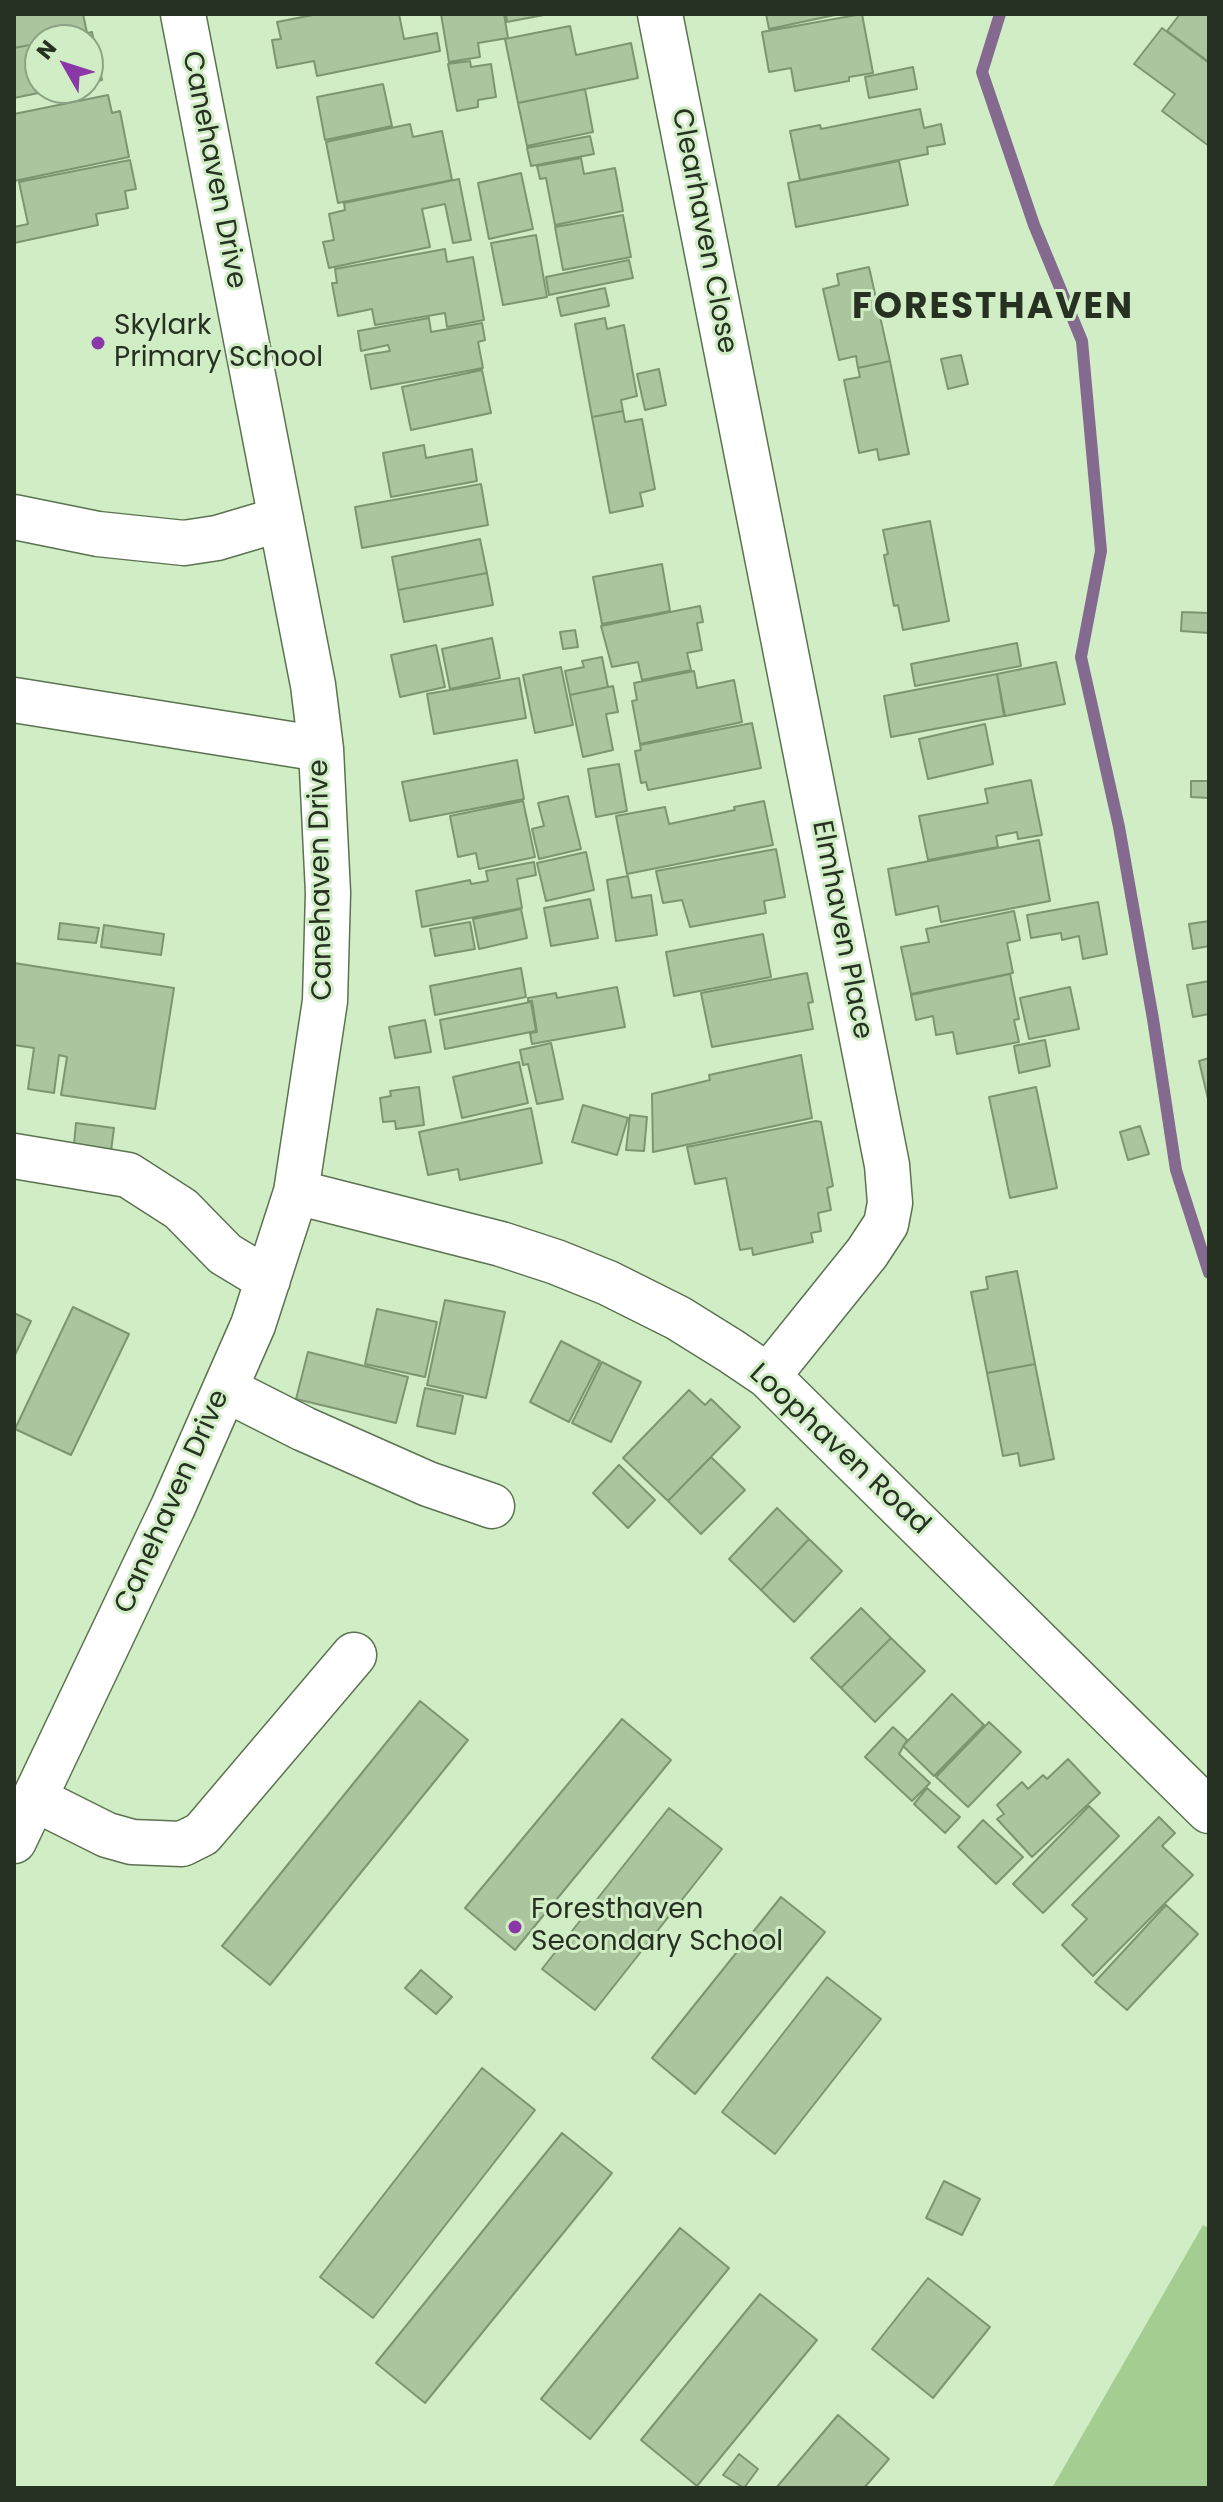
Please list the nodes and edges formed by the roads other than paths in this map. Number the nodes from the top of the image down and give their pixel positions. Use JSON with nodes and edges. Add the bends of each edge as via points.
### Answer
{"nodes":[{"id":1,"x":183,"y":14,"type":"edge"},
{"id":2,"x":660,"y":14,"type":"edge"},
{"id":3,"x":745,"y":448,"type":"joint"},
{"id":4,"x":14,"y":517,"type":"edge"},
{"id":5,"x":281,"y":519,"type":"junction"},
{"id":6,"x":14,"y":700,"type":"edge"},
{"id":7,"x":321,"y":749,"type":"junction"},
{"id":8,"x":14,"y":1156,"type":"edge"},
{"id":9,"x":296,"y":1192,"type":"junction"},
{"id":10,"x":268,"y":1280,"type":"junction"},
{"id":11,"x":768,"y":1376,"type":"junction"},
{"id":12,"x":225,"y":1389,"type":"junction"},
{"id":13,"x":492,"y":1506,"type":"dead end"},
{"id":14,"x":354,"y":1655,"type":"dead end"},
{"id":15,"x":35,"y":1799,"type":"junction"},
{"id":16,"x":1209,"y":1811,"type":"edge"},
{"id":17,"x":14,"y":1841,"type":"edge"}],
"edges":[{"from":1,"to":5,"type":"street","name":"Canehaven Drive"},
{"from":2,"to":3,"type":"street","name":"Clearhaven Close"},
{"from":3,"to":11,"type":"street","name":"Elmhaven Place","via":[[887,1165],[890,1203],[886,1224],[867,1253]]},
{"from":4,"to":5,"type":"street","via":[[98,534],[184,543]]},
{"from":5,"to":7,"type":"street","name":"Canehaven Drive"},
{"from":6,"to":7,"type":"street"},
{"from":7,"to":9,"type":"street","name":"Canehaven Drive","via":[[328,893],[325,1001]]},
{"from":8,"to":10,"type":"street","via":[[128,1175],[181,1209],[225,1254]]},
{"from":9,"to":10,"type":"street","name":"Canehaven Drive"},
{"from":9,"to":11,"type":"street","name":"Loophaven Road","via":[[556,1262],[678,1318]]},
{"from":10,"to":12,"type":"street","name":"Canehaven Drive"},
{"from":11,"to":16,"type":"street","name":"Loophaven Road"},
{"from":12,"to":13,"type":"street","via":[[415,1479]]},
{"from":12,"to":15,"type":"street","name":"Canehaven Drive"},
{"from":14,"to":15,"type":"street","via":[[202,1834],[182,1844],[107,1835]]},
{"from":15,"to":17,"type":"street","name":"Canehaven Drive"}]}
